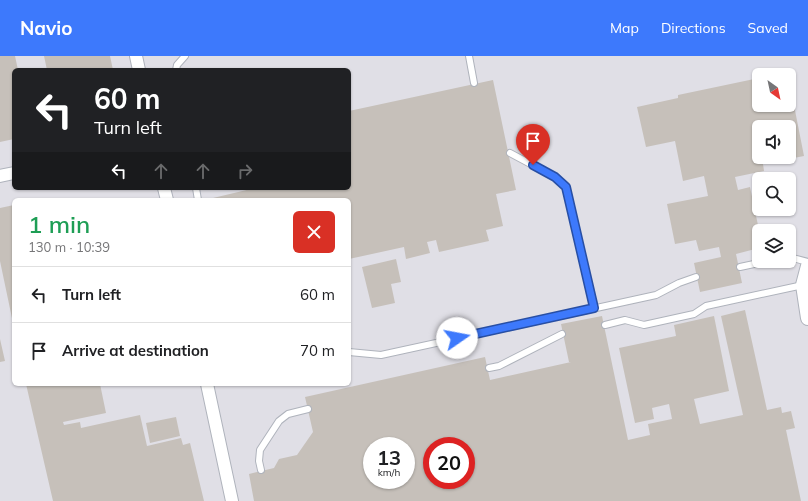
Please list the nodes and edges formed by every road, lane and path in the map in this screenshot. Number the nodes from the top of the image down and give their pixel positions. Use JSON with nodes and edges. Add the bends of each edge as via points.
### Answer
{"nodes":[{"id":1,"x":136,"y":56,"type":"edge"},
{"id":2,"x":184,"y":56,"type":"edge"},
{"id":3,"x":469,"y":56,"type":"edge"},
{"id":4,"x":139,"y":68,"type":"edge"},
{"id":5,"x":176,"y":68,"type":"edge"},
{"id":6,"x":474,"y":83,"type":"dead end"},
{"id":7,"x":510,"y":153,"type":"dead end"},
{"id":8,"x":12,"y":173,"type":"edge"},
{"id":9,"x":0,"y":176,"type":"edge"},
{"id":10,"x":796,"y":259,"type":"edge"},
{"id":11,"x":808,"y":262,"type":"edge"},
{"id":12,"x":752,"y":264,"type":"edge"},
{"id":13,"x":808,"y":266,"type":"edge"},
{"id":14,"x":740,"y":267,"type":"dead end"},
{"id":15,"x":696,"y":277,"type":"dead end"},
{"id":16,"x":803,"y":285,"type":"junction"},
{"id":17,"x":594,"y":308,"type":"junction"},
{"id":18,"x":808,"y":318,"type":"edge"},
{"id":19,"x":605,"y":325,"type":"dead end"},
{"id":20,"x":562,"y":334,"type":"dead end"},
{"id":21,"x":351,"y":352,"type":"edge"},
{"id":22,"x":489,"y":368,"type":"dead end"},
{"id":23,"x":207,"y":386,"type":"edge"},
{"id":24,"x":308,"y":409,"type":"dead end"},
{"id":25,"x":261,"y":470,"type":"dead end"},
{"id":26,"x":232,"y":501,"type":"edge"}],
"edges":[{"from":1,"to":4,"type":"street"},
{"from":2,"to":5,"type":"lane"},
{"from":3,"to":6,"type":"lane"},
{"from":7,"to":17,"type":"lane","via":[[555,177],[566,187]]},
{"from":8,"to":9,"type":"street"},
{"from":10,"to":11,"type":"lane"},
{"from":12,"to":14,"type":"lane"},
{"from":13,"to":16,"type":"street"},
{"from":15,"to":17,"type":"lane","via":[[656,295]]},
{"from":16,"to":18,"type":"street"},
{"from":16,"to":19,"type":"lane","via":[[706,306],[694,314],[644,325],[625,320]]},
{"from":17,"to":21,"type":"lane","via":[[381,355]]},
{"from":20,"to":22,"type":"lane","via":[[499,366]]},
{"from":23,"to":26,"type":"street"},
{"from":24,"to":25,"type":"lane","via":[[288,414],[279,421],[260,450]]}]}
